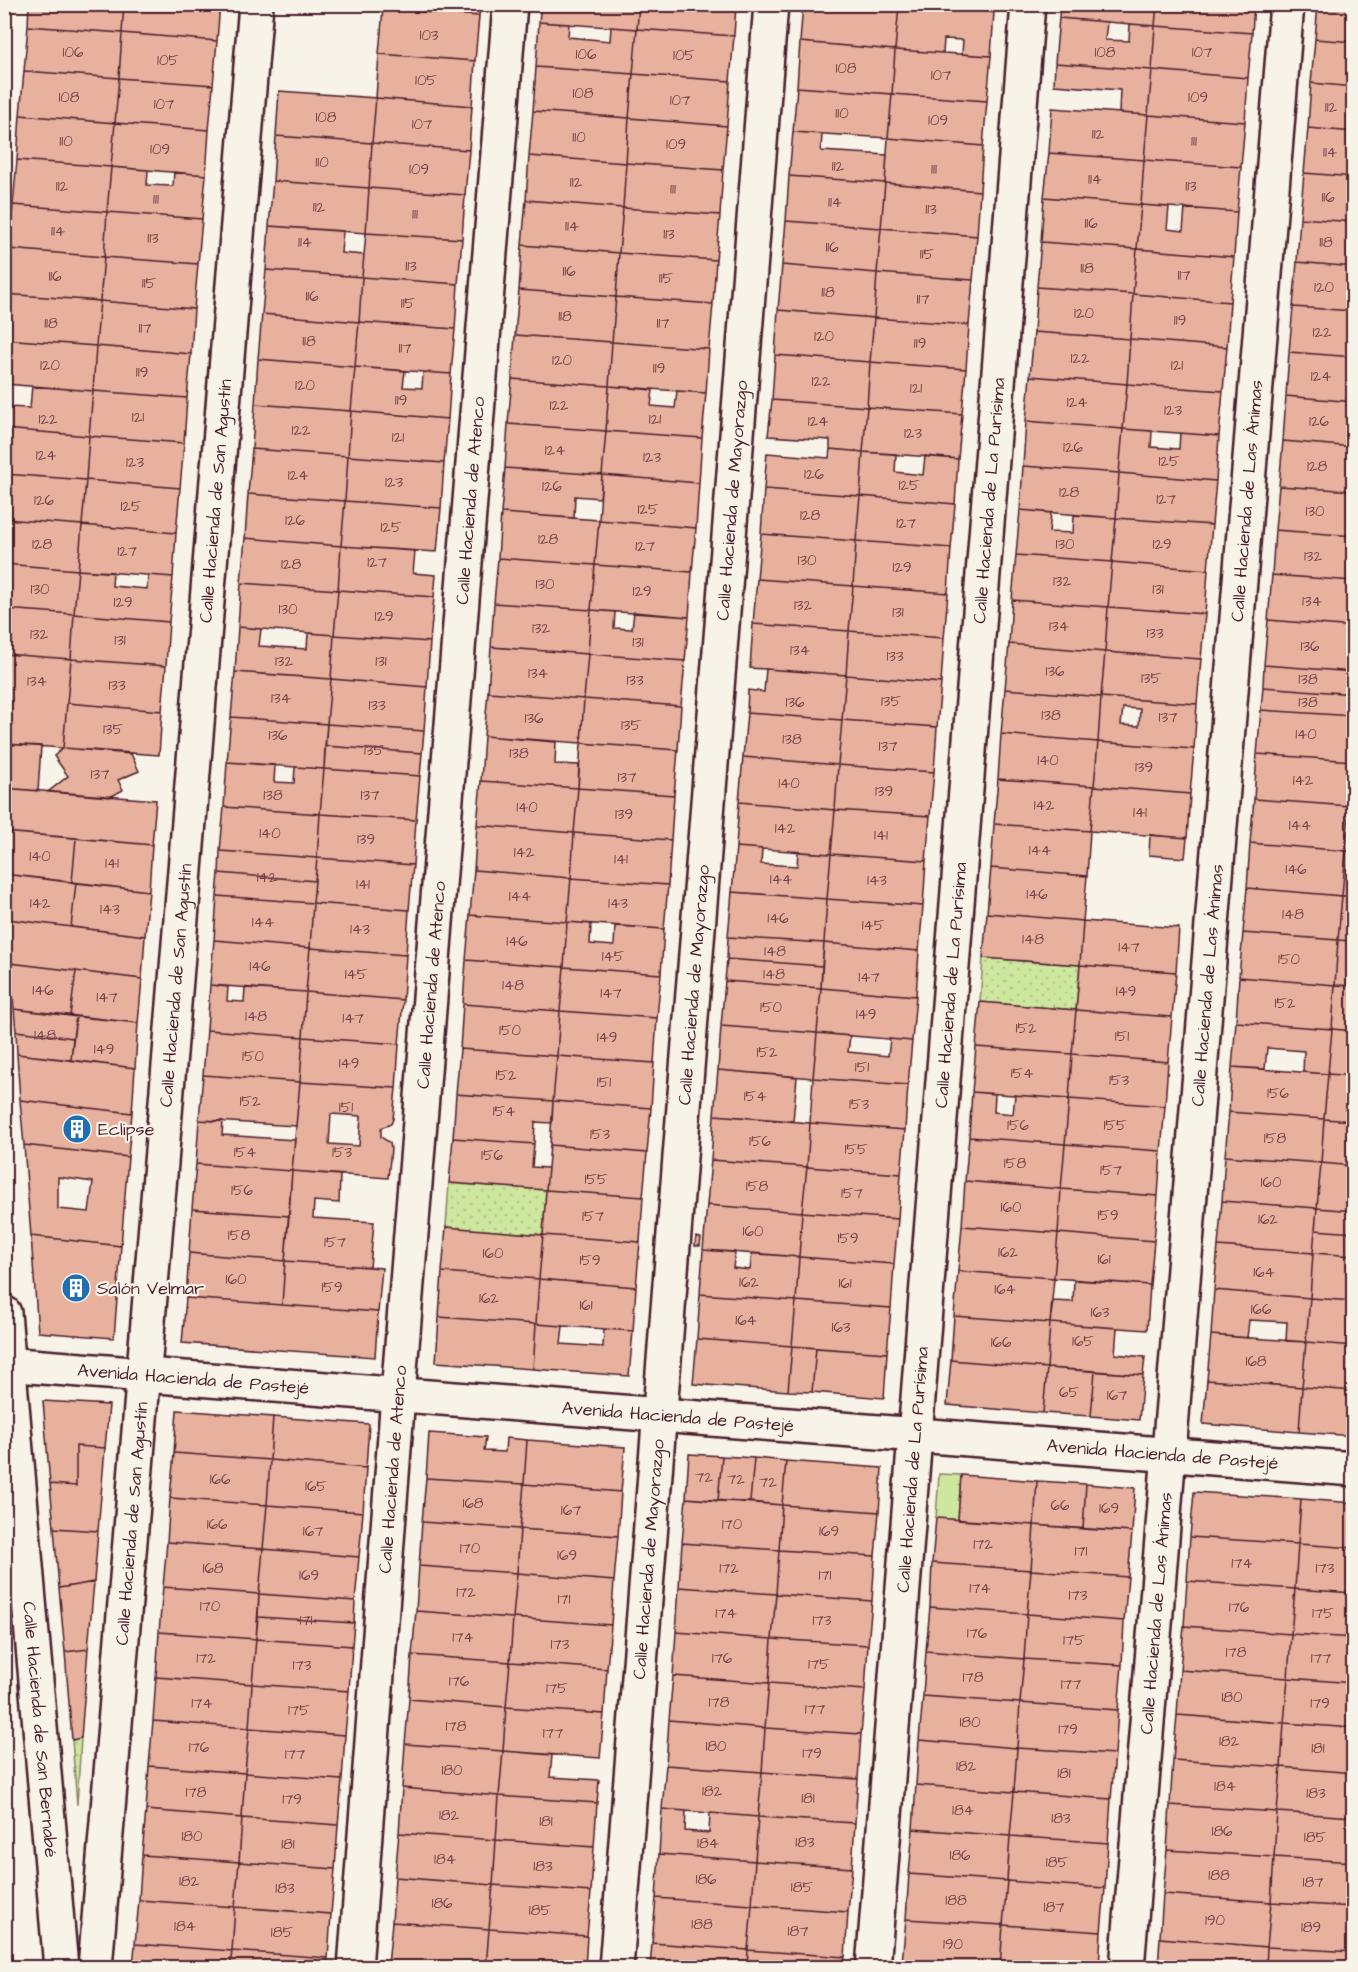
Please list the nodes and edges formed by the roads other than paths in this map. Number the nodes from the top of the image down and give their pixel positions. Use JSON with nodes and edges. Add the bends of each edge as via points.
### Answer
{"nodes":[{"id":1,"x":256,"y":4,"type":"edge"},
{"id":2,"x":510,"y":4,"type":"edge"},
{"id":3,"x":771,"y":4,"type":"edge"},
{"id":4,"x":1028,"y":4,"type":"edge"},
{"id":5,"x":1287,"y":4,"type":"edge"},
{"id":6,"x":4,"y":1313,"type":"edge"},
{"id":7,"x":7,"y":1365,"type":"edge"},
{"id":8,"x":145,"y":1375,"type":"junction"},
{"id":9,"x":398,"y":1395,"type":"junction"},
{"id":10,"x":660,"y":1415,"type":"junction"},
{"id":11,"x":915,"y":1435,"type":"junction"},
{"id":12,"x":1168,"y":1455,"type":"junction"},
{"id":13,"x":1353,"y":1469,"type":"edge"},
{"id":14,"x":61,"y":1968,"type":"edge"},
{"id":15,"x":95,"y":1968,"type":"edge"},
{"id":16,"x":355,"y":1968,"type":"edge"},
{"id":17,"x":616,"y":1968,"type":"edge"},
{"id":18,"x":873,"y":1968,"type":"edge"},
{"id":19,"x":1127,"y":1968,"type":"edge"}],
"edges":[{"from":1,"to":8,"type":"street","name":"Calle Hacienda de San Agustín"},
{"from":2,"to":9,"type":"street","name":"Calle Hacienda de Atenco"},
{"from":3,"to":10,"type":"street","name":"Calle Hacienda de Mayorazgo"},
{"from":4,"to":11,"type":"street","name":"Calle Hacienda de La Purísima"},
{"from":5,"to":12,"type":"street","name":"Calle Hacienda de Las Ánimas"},
{"from":6,"to":7,"type":"street","name":"Calle Hacienda de San Bernabé"},
{"from":7,"to":8,"type":"street","name":"Avenida Hacienda de Pastejé"},
{"from":7,"to":14,"type":"street","name":"Calle Hacienda de San Bernabé"},
{"from":8,"to":9,"type":"street","name":"Avenida Hacienda de Pastejé"},
{"from":8,"to":15,"type":"street","name":"Calle Hacienda de San Agustín"},
{"from":9,"to":10,"type":"street","name":"Avenida Hacienda de Pastejé"},
{"from":9,"to":16,"type":"street","name":"Calle Hacienda de Atenco"},
{"from":10,"to":11,"type":"street","name":"Avenida Hacienda de Pastejé"},
{"from":10,"to":17,"type":"street","name":"Calle Hacienda de Mayorazgo"},
{"from":11,"to":12,"type":"street","name":"Avenida Hacienda de Pastejé"},
{"from":11,"to":18,"type":"street","name":"Calle Hacienda de La Purísima"},
{"from":12,"to":13,"type":"street","name":"Avenida Hacienda de Pastejé"},
{"from":12,"to":19,"type":"street","name":"Calle Hacienda de Las Ánimas"}]}
